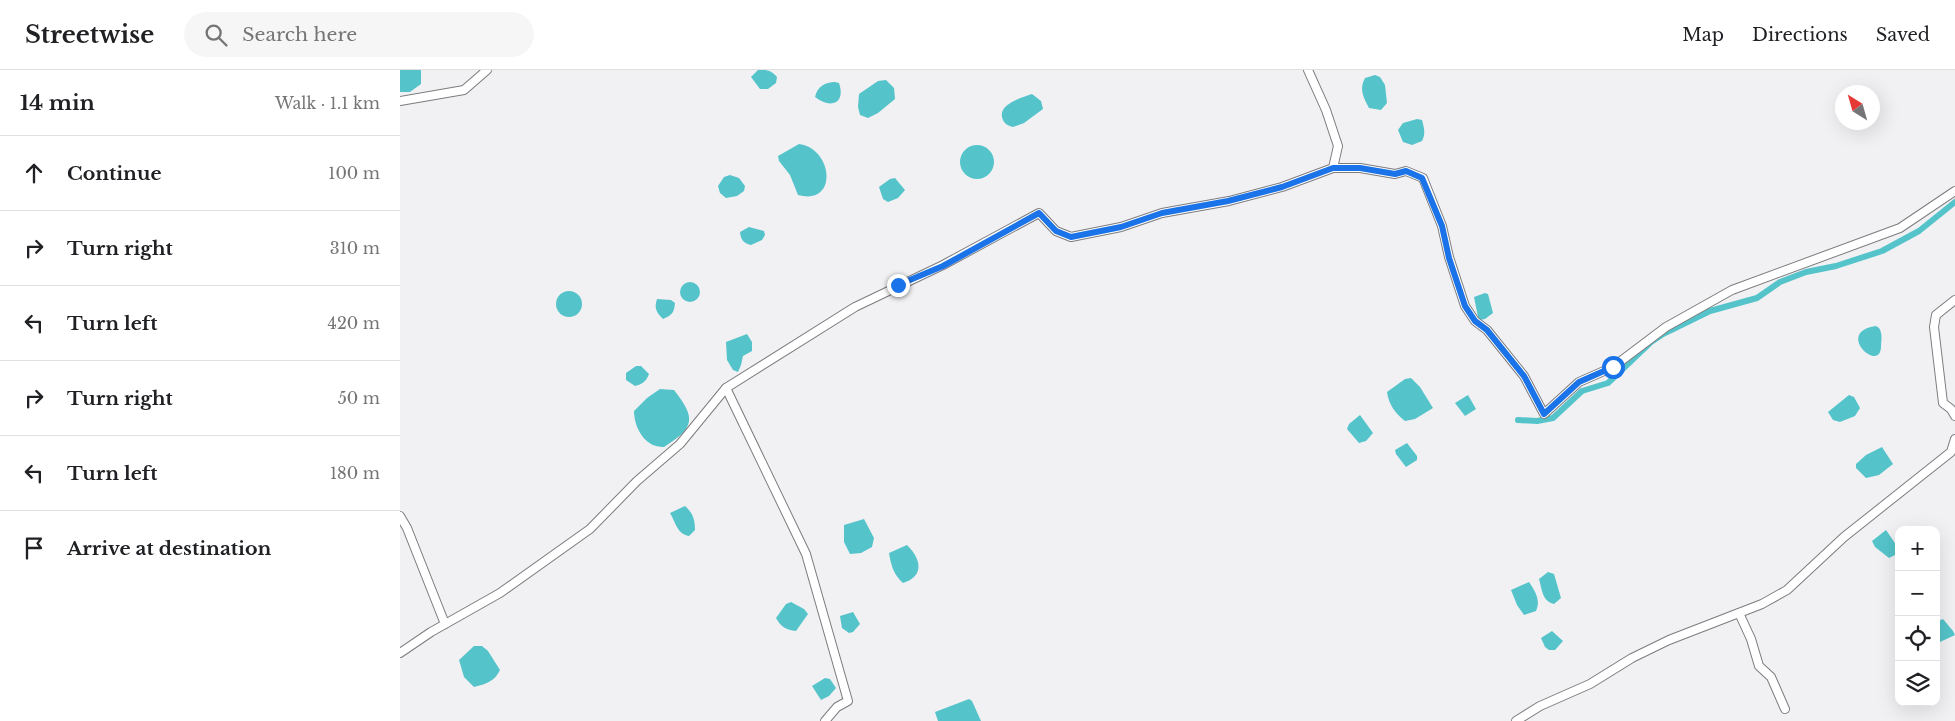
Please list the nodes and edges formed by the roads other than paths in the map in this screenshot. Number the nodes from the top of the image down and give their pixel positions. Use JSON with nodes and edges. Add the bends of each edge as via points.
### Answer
{"nodes":[{"id":1,"x":487,"y":70,"type":"edge"},
{"id":2,"x":1308,"y":70,"type":"edge"},
{"id":3,"x":400,"y":101,"type":"edge"},
{"id":4,"x":1333,"y":168,"type":"junction"},
{"id":5,"x":1955,"y":191,"type":"edge"},
{"id":6,"x":1955,"y":300,"type":"edge"},
{"id":7,"x":726,"y":388,"type":"junction"},
{"id":8,"x":1955,"y":416,"type":"edge"},
{"id":9,"x":1955,"y":439,"type":"edge"},
{"id":10,"x":400,"y":516,"type":"edge"},
{"id":11,"x":1739,"y":613,"type":"junction"},
{"id":12,"x":445,"y":624,"type":"junction"},
{"id":13,"x":400,"y":653,"type":"edge"},
{"id":14,"x":1785,"y":709,"type":"dead end"},
{"id":15,"x":825,"y":721,"type":"edge"},
{"id":16,"x":1516,"y":721,"type":"edge"}],
"edges":[{"from":1,"to":3,"type":"street","via":[[464,90]]},
{"from":2,"to":4,"type":"street","via":[[1338,146]]},
{"from":4,"to":5,"type":"street","via":[[1360,168],[1395,174],[1406,171],[1422,178],[1442,226],[1465,306],[1524,376],[1544,414],[1579,382],[1613,367],[1666,327],[1732,290],[1900,228]]},
{"from":4,"to":7,"type":"street","via":[[1282,187],[1071,237],[1056,231],[1039,213],[943,266],[855,307]]},
{"from":6,"to":8,"type":"street","via":[[1936,315],[1934,326],[1943,403]]},
{"from":7,"to":12,"type":"street","via":[[680,444],[637,480],[590,529],[500,593]]},
{"from":7,"to":15,"type":"street","via":[[806,554],[848,701]]},
{"from":9,"to":11,"type":"street","via":[[1951,452],[1844,537],[1787,590]]},
{"from":10,"to":12,"type":"street"},
{"from":11,"to":14,"type":"street","via":[[1759,666],[1771,677]]},
{"from":11,"to":16,"type":"street","via":[[1669,640]]},
{"from":12,"to":13,"type":"street"}]}
